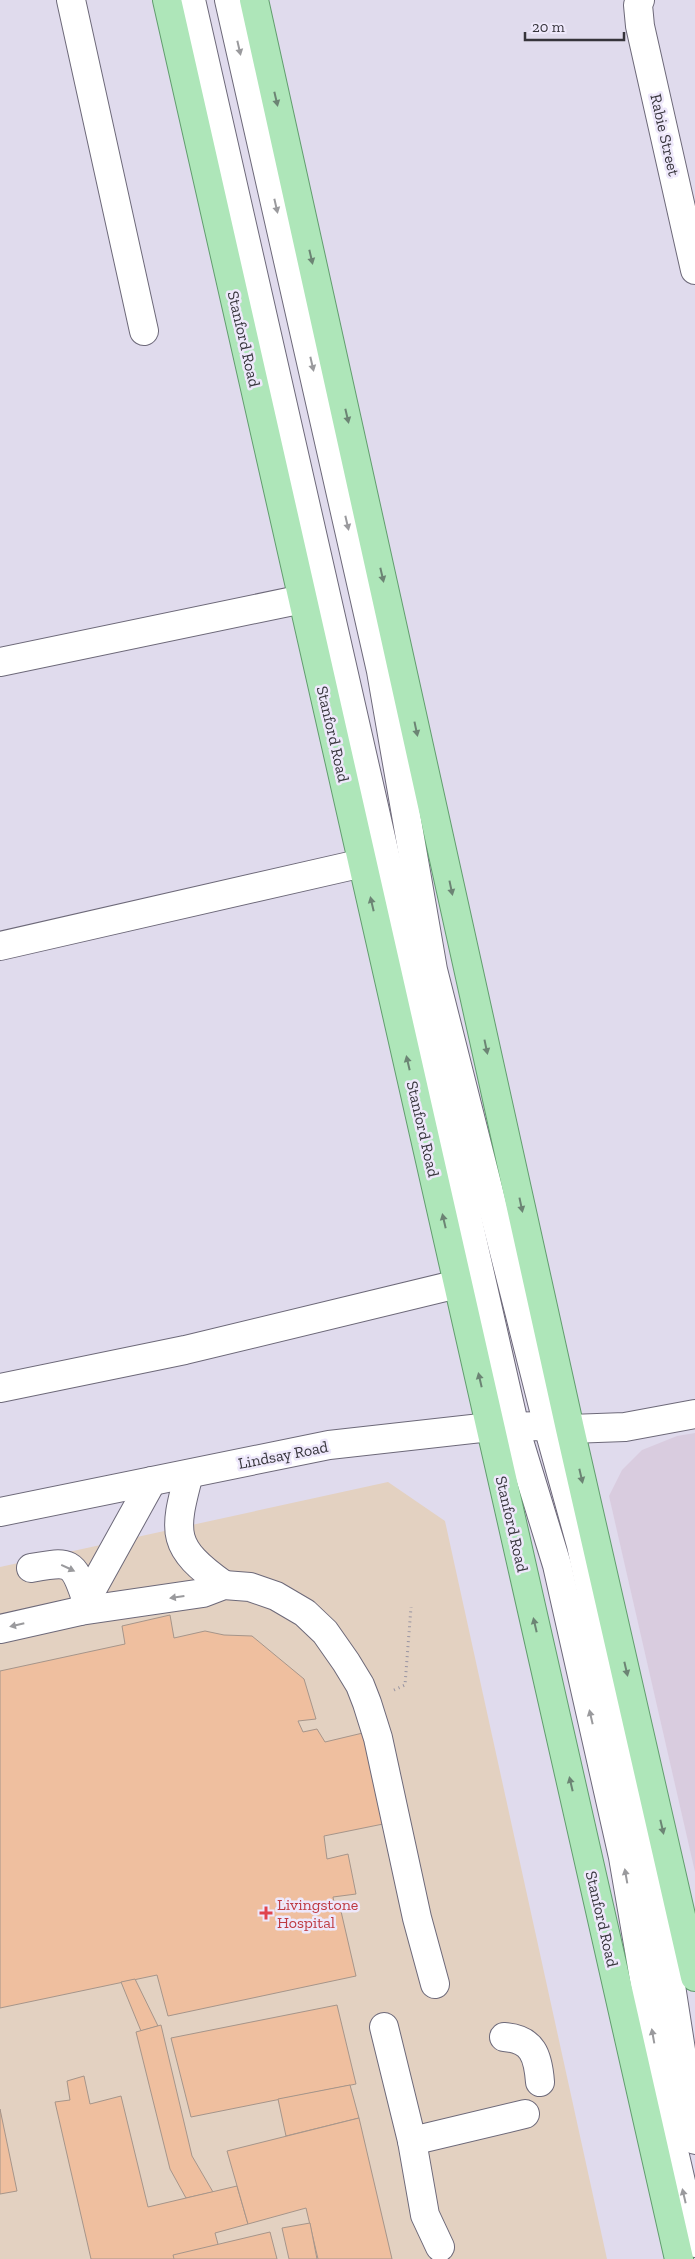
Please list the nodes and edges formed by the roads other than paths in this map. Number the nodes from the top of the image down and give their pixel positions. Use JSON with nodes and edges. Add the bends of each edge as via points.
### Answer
{"nodes":[{"id":1,"x":71,"y":0,"type":"edge"},
{"id":2,"x":166,"y":0,"type":"edge"},
{"id":3,"x":191,"y":0,"type":"edge"},
{"id":4,"x":229,"y":0,"type":"edge"},
{"id":5,"x":254,"y":0,"type":"edge"},
{"id":6,"x":640,"y":0,"type":"edge"},
{"id":7,"x":695,"y":270,"type":"edge"},
{"id":8,"x":144,"y":330,"type":"dead end"},
{"id":9,"x":303,"y":599,"type":"junction"},
{"id":10,"x":0,"y":662,"type":"edge"},
{"id":11,"x":363,"y":863,"type":"junction"},
{"id":12,"x":0,"y":946,"type":"edge"},
{"id":13,"x":458,"y":1284,"type":"junction"},
{"id":14,"x":0,"y":1388,"type":"edge"},
{"id":15,"x":695,"y":1414,"type":"edge"},
{"id":16,"x":502,"y":1428,"type":"junction"},
{"id":17,"x":559,"y":1428,"type":"junction"},
{"id":18,"x":189,"y":1474,"type":"junction"},
{"id":19,"x":152,"y":1482,"type":"junction"},
{"id":20,"x":0,"y":1512,"type":"edge"},
{"id":21,"x":31,"y":1568,"type":"dead end"},
{"id":22,"x":224,"y":1585,"type":"junction"},
{"id":23,"x":83,"y":1605,"type":"junction"},
{"id":24,"x":0,"y":1629,"type":"edge"},
{"id":25,"x":695,"y":1978,"type":"edge"},
{"id":26,"x":435,"y":1984,"type":"dead end"},
{"id":27,"x":384,"y":2027,"type":"dead end"},
{"id":28,"x":504,"y":2036,"type":"dead end"},
{"id":29,"x":540,"y":2082,"type":"dead end"},
{"id":30,"x":526,"y":2114,"type":"dead end"},
{"id":31,"x":695,"y":2140,"type":"edge"},
{"id":32,"x":412,"y":2141,"type":"junction"},
{"id":33,"x":695,"y":2243,"type":"edge"},
{"id":34,"x":440,"y":2247,"type":"dead end"},
{"id":35,"x":678,"y":2259,"type":"edge"}],
"edges":[{"from":1,"to":8,"type":"street"},
{"from":2,"to":9,"type":"main road","name":"Stanford Road"},
{"from":3,"to":16,"type":"street"},
{"from":4,"to":17,"type":"street","one_way":true,"via":[[381,671],[433,970]]},
{"from":5,"to":17,"type":"main road","one_way":true},
{"from":6,"to":7,"type":"street","name":"Rabie Street","via":[[640,26]]},
{"from":9,"to":10,"type":"street"},
{"from":9,"to":11,"type":"main road","name":"Stanford Road"},
{"from":11,"to":12,"type":"street"},
{"from":13,"to":11,"type":"main road","name":"Stanford Road","one_way":true},
{"from":13,"to":14,"type":"street","via":[[185,1350]]},
{"from":16,"to":13,"type":"main road","name":"Stanford Road","one_way":true},
{"from":15,"to":17,"type":"street","name":"Lindsay Road","via":[[625,1427]]},
{"from":16,"to":17,"type":"street","name":"Lindsay Road"},
{"from":16,"to":18,"type":"street","name":"Lindsay Road","via":[[328,1445]]},
{"from":33,"to":16,"type":"street","one_way":true,"via":[[672,2147],[623,1857],[557,1565]]},
{"from":35,"to":16,"type":"main road","name":"Stanford Road","one_way":true},
{"from":17,"to":25,"type":"main road","one_way":true},
{"from":17,"to":31,"type":"street","via":[[658,1905]]},
{"from":18,"to":19,"type":"street","name":"Lindsay Road"},
{"from":18,"to":22,"type":"street","via":[[180,1508],[179,1529],[183,1547],[203,1570]]},
{"from":19,"to":20,"type":"street","name":"Lindsay Road"},
{"from":19,"to":23,"type":"street"},
{"from":21,"to":23,"type":"street","one_way":true,"via":[[56,1564],[70,1568],[80,1578]]},
{"from":22,"to":23,"type":"street","one_way":true,"via":[[203,1593]]},
{"from":22,"to":26,"type":"street","via":[[250,1587],[276,1596],[306,1613],[325,1632],[360,1685],[378,1738],[417,1918]]},
{"from":23,"to":24,"type":"street","one_way":true},
{"from":27,"to":32,"type":"street"},
{"from":28,"to":29,"type":"street","via":[[522,2040],[531,2049],[539,2066]]},
{"from":30,"to":32,"type":"street"},
{"from":32,"to":34,"type":"street","via":[[425,2215]]}]}
